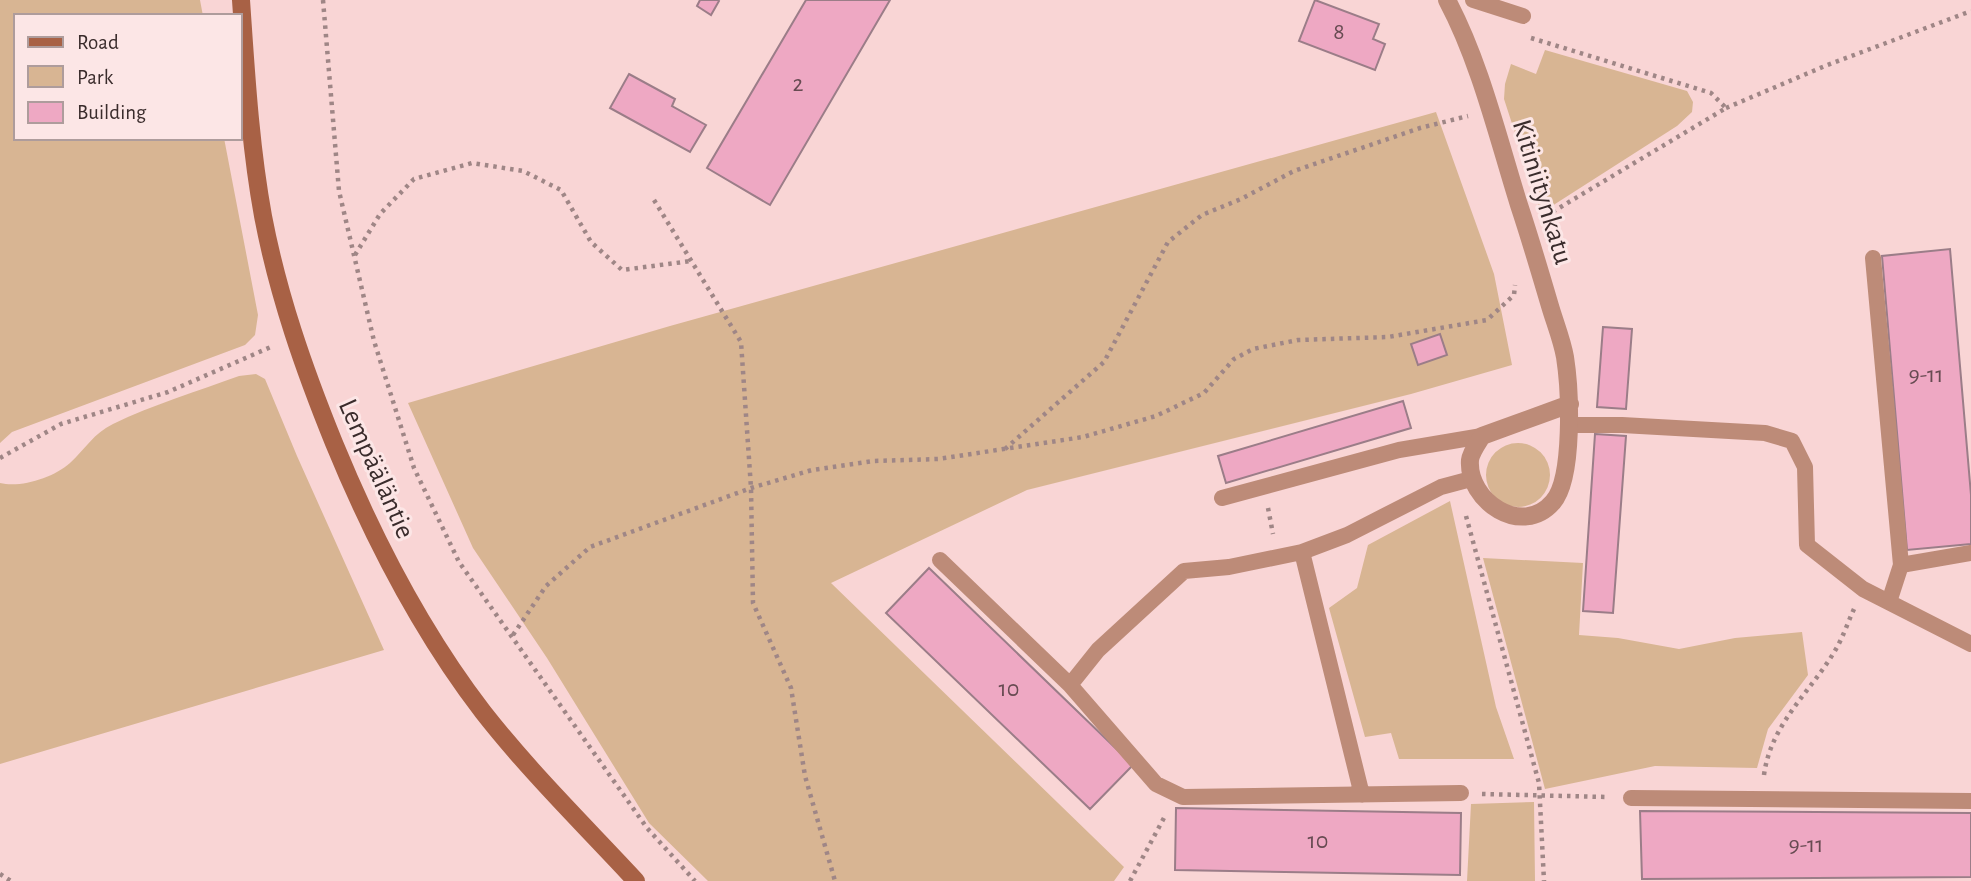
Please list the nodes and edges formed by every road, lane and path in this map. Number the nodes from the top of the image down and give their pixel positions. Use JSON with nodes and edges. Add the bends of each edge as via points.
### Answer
{"nodes":[{"id":1,"x":242,"y":0,"type":"edge"},
{"id":2,"x":323,"y":0,"type":"edge"},
{"id":3,"x":1447,"y":0,"type":"edge"},
{"id":4,"x":1473,"y":0,"type":"edge"},
{"id":5,"x":1971,"y":11,"type":"edge"},
{"id":6,"x":1523,"y":16,"type":"dead end"},
{"id":7,"x":1529,"y":37,"type":"dead end"},
{"id":8,"x":1726,"y":108,"type":"junction"},
{"id":9,"x":1489,"y":110,"type":"junction"},
{"id":10,"x":654,"y":200,"type":"dead end"},
{"id":11,"x":1526,"y":227,"type":"junction"},
{"id":12,"x":354,"y":256,"type":"junction"},
{"id":13,"x":1873,"y":258,"type":"dead end"},
{"id":14,"x":691,"y":261,"type":"junction"},
{"id":15,"x":1516,"y":282,"type":"dead end"},
{"id":16,"x":293,"y":338,"type":"junction"},
{"id":17,"x":1570,"y":404,"type":"junction"},
{"id":18,"x":1568,"y":425,"type":"junction"},
{"id":19,"x":1482,"y":436,"type":"junction"},
{"id":20,"x":1005,"y":449,"type":"junction"},
{"id":21,"x":0,"y":458,"type":"edge"},
{"id":22,"x":1471,"y":478,"type":"junction"},
{"id":23,"x":1264,"y":486,"type":"junction"},
{"id":24,"x":751,"y":488,"type":"junction"},
{"id":25,"x":1222,"y":498,"type":"dead end"},
{"id":26,"x":1483,"y":500,"type":"junction"},
{"id":27,"x":1302,"y":552,"type":"junction"},
{"id":28,"x":1971,"y":553,"type":"edge"},
{"id":29,"x":1278,"y":557,"type":"junction"},
{"id":30,"x":940,"y":561,"type":"dead end"},
{"id":31,"x":1901,"y":565,"type":"junction"},
{"id":32,"x":1863,"y":589,"type":"junction"},
{"id":33,"x":1889,"y":602,"type":"junction"},
{"id":34,"x":513,"y":635,"type":"junction"},
{"id":35,"x":1971,"y":644,"type":"edge"},
{"id":36,"x":1070,"y":685,"type":"junction"},
{"id":37,"x":1461,"y":793,"type":"joint"},
{"id":38,"x":1362,"y":795,"type":"junction"},
{"id":39,"x":1539,"y":795,"type":"junction"},
{"id":40,"x":1631,"y":798,"type":"joint"},
{"id":41,"x":1760,"y":799,"type":"junction"},
{"id":42,"x":1971,"y":801,"type":"edge"},
{"id":43,"x":1170,"y":806,"type":"dead end"},
{"id":44,"x":0,"y":874,"type":"edge"},
{"id":45,"x":11,"y":881,"type":"edge"},
{"id":46,"x":636,"y":881,"type":"edge"},
{"id":47,"x":695,"y":881,"type":"edge"},
{"id":48,"x":835,"y":881,"type":"edge"},
{"id":49,"x":1130,"y":881,"type":"edge"},
{"id":50,"x":1544,"y":881,"type":"edge"}],
"edges":[{"from":1,"to":16,"type":"main road","name":"Lempääläntie","via":[[263,215]]},
{"from":2,"to":12,"type":"path","via":[[340,191]]},
{"from":3,"to":9,"type":"street","name":"Kitiniitynkatu"},
{"from":4,"to":6,"type":"lane"},
{"from":5,"to":8,"type":"path"},
{"from":7,"to":8,"type":"path","via":[[1711,93]]},
{"from":8,"to":11,"type":"path"},
{"from":9,"to":11,"type":"street","name":"Kitiniitynkatu"},
{"from":9,"to":20,"type":"path","via":[[1294,171],[1202,215],[1168,243],[1104,362]]},
{"from":10,"to":14,"type":"path"},
{"from":11,"to":17,"type":"street","name":"Kitiniitynkatu","via":[[1564,354]]},
{"from":12,"to":14,"type":"path","via":[[380,214],[415,179],[472,163],[523,171],[561,190],[591,242],[622,270]]},
{"from":12,"to":34,"type":"path","via":[[374,341],[414,468],[459,562]]},
{"from":13,"to":31,"type":"lane"},
{"from":14,"to":24,"type":"path","via":[[741,342]]},
{"from":15,"to":20,"type":"path","via":[[1514,295],[1487,320],[1388,337],[1298,340],[1254,349],[1234,359],[1205,393],[1156,416],[1083,437]]},
{"from":16,"to":21,"type":"path","via":[[168,393],[61,424]]},
{"from":16,"to":46,"type":"main road","name":"Lempääläntie","via":[[382,550],[448,663],[530,769]]},
{"from":17,"to":18,"type":"street","name":"Kitiniitynkatu"},
{"from":17,"to":19,"type":"street"},
{"from":18,"to":26,"type":"street","name":"Kitiniitynkatu","via":[[1558,497],[1546,510],[1528,516],[1504,514]]},
{"from":18,"to":32,"type":"lane","via":[[1765,433],[1792,441],[1805,467],[1808,545]]},
{"from":19,"to":22,"type":"street","via":[[1470,457]]},
{"from":19,"to":23,"type":"lane","via":[[1399,450]]},
{"from":20,"to":24,"type":"path","via":[[812,470]]},
{"from":22,"to":26,"type":"street"},
{"from":22,"to":27,"type":"lane","via":[[1441,487],[1347,535]]},
{"from":23,"to":25,"type":"lane"},
{"from":23,"to":29,"type":"path"},
{"from":24,"to":34,"type":"path","via":[[590,547],[546,586]]},
{"from":24,"to":48,"type":"path","via":[[753,603],[791,688],[804,776]]},
{"from":26,"to":39,"type":"path","via":[[1465,514]]},
{"from":27,"to":29,"type":"lane"},
{"from":27,"to":38,"type":"lane"},
{"from":28,"to":31,"type":"lane"},
{"from":29,"to":36,"type":"lane","via":[[1184,571],[1098,650]]},
{"from":30,"to":36,"type":"lane"},
{"from":31,"to":33,"type":"lane"},
{"from":32,"to":33,"type":"lane"},
{"from":32,"to":41,"type":"path","via":[[1836,649],[1780,727],[1766,756]]},
{"from":33,"to":35,"type":"lane"},
{"from":34,"to":47,"type":"path","via":[[647,828]]},
{"from":36,"to":38,"type":"lane","via":[[1156,784],[1183,797]]},
{"from":37,"to":38,"type":"lane"},
{"from":37,"to":39,"type":"path"},
{"from":39,"to":40,"type":"path"},
{"from":39,"to":50,"type":"path"},
{"from":40,"to":41,"type":"lane"},
{"from":41,"to":42,"type":"lane"},
{"from":43,"to":49,"type":"path"},
{"from":44,"to":45,"type":"path"}]}
